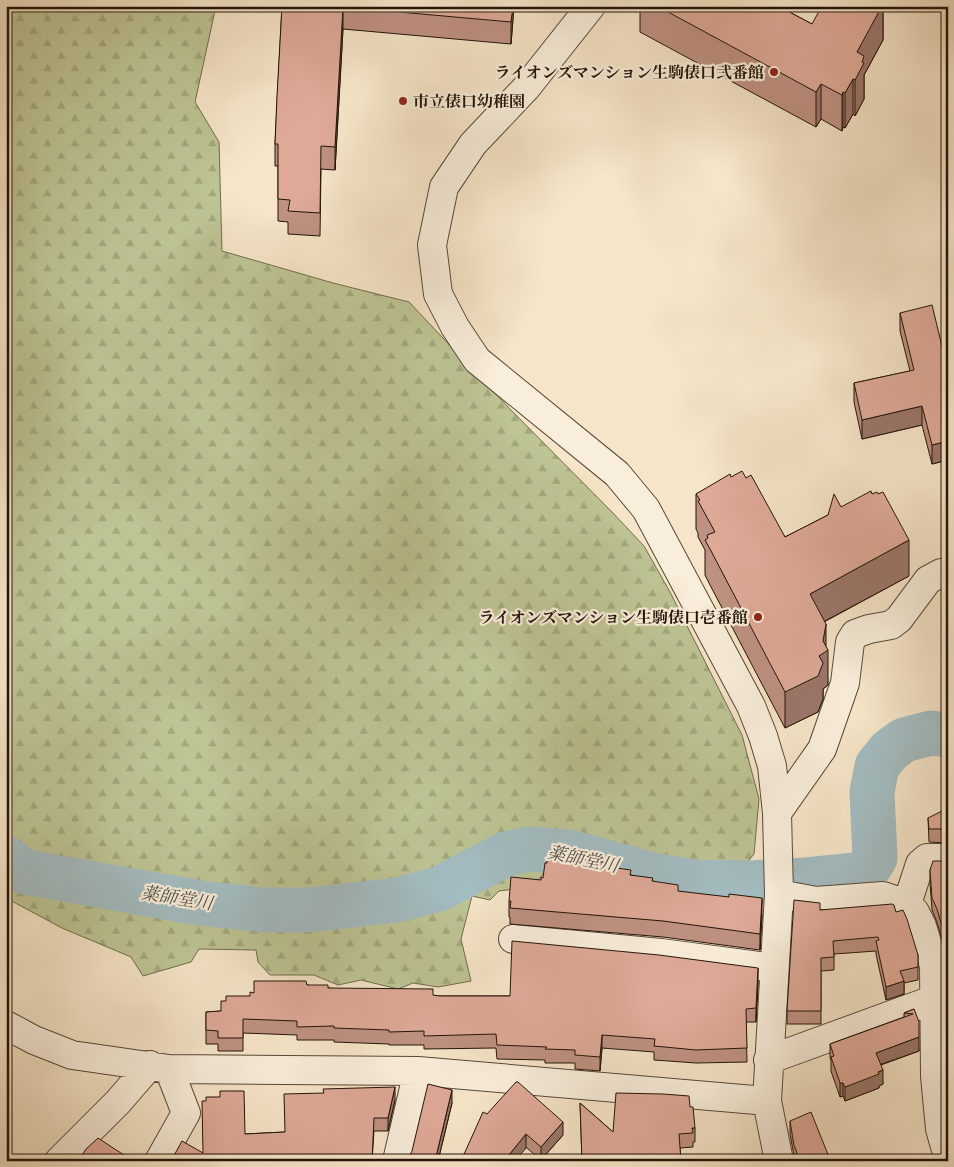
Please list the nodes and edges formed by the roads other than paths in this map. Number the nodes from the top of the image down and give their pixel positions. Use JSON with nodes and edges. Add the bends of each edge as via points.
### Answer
{"nodes":[{"id":1,"x":591,"y":6,"type":"edge"},
{"id":2,"x":948,"y":573,"type":"edge"},
{"id":3,"x":778,"y":813,"type":"junction"},
{"id":4,"x":948,"y":858,"type":"edge"},
{"id":5,"x":779,"y":894,"type":"junction"},
{"id":6,"x":907,"y":904,"type":"junction"},
{"id":7,"x":513,"y":939,"type":"edge"},
{"id":8,"x":774,"y":968,"type":"junction"},
{"id":9,"x":939,"y":984,"type":"edge"},
{"id":10,"x":6,"y":1025,"type":"edge"},
{"id":11,"x":768,"y":1060,"type":"junction"},
{"id":12,"x":159,"y":1067,"type":"junction"},
{"id":13,"x":418,"y":1071,"type":"junction"},
{"id":14,"x":767,"y":1101,"type":"junction"},
{"id":15,"x":947,"y":1153,"type":"edge"},
{"id":16,"x":59,"y":1161,"type":"edge"},
{"id":17,"x":159,"y":1161,"type":"edge"},
{"id":18,"x":397,"y":1161,"type":"edge"},
{"id":19,"x":779,"y":1161,"type":"edge"}],
"edges":[{"from":1,"to":3,"type":"street","via":[[526,88],[474,144],[444,186],[432,245],[438,294],[477,360],[617,474],[646,509],[751,706],[772,766]]},
{"from":2,"to":3,"type":"street","via":[[940,573],[928,580],[899,619],[855,634],[850,642],[845,683],[822,749]]},
{"from":3,"to":5,"type":"street"},
{"from":4,"to":6,"type":"street","via":[[927,858],[920,864]]},
{"from":5,"to":6,"type":"street","via":[[816,901],[882,896]]},
{"from":5,"to":8,"type":"street"},
{"from":6,"to":9,"type":"street","via":[[922,926]]},
{"from":7,"to":8,"type":"street"},
{"from":8,"to":11,"type":"street"},
{"from":9,"to":11,"type":"street"},
{"from":9,"to":15,"type":"street","via":[[935,1076],[940,1129]]},
{"from":10,"to":12,"type":"street","via":[[72,1055]]},
{"from":11,"to":14,"type":"street"},
{"from":12,"to":13,"type":"street"},
{"from":12,"to":16,"type":"street","via":[[118,1102]]},
{"from":12,"to":17,"type":"street","via":[[186,1113]]},
{"from":13,"to":14,"type":"street"},
{"from":13,"to":18,"type":"street"},
{"from":14,"to":19,"type":"street"}]}
